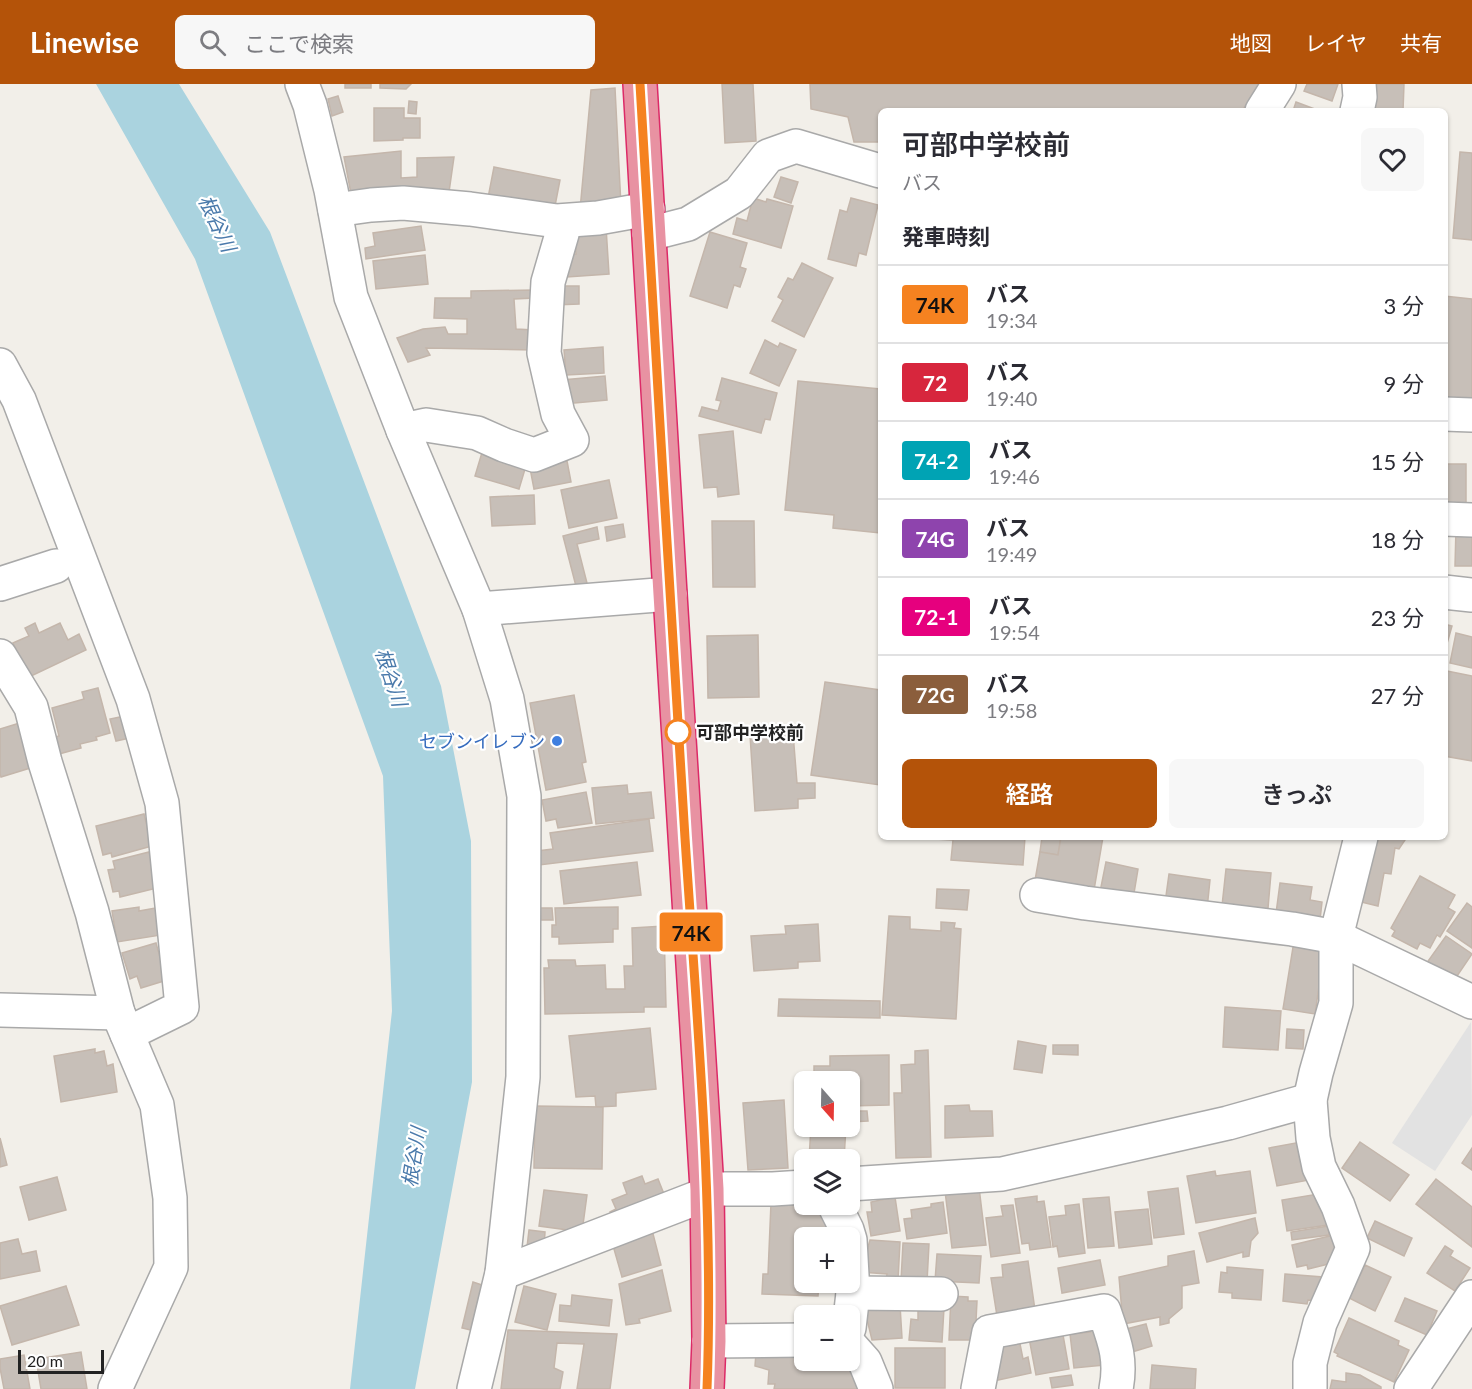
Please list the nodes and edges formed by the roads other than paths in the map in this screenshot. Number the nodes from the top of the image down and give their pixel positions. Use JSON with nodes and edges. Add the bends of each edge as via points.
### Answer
{"nodes":[{"id":1,"x":302,"y":84,"type":"edge"},
{"id":2,"x":640,"y":84,"type":"edge"},
{"id":3,"x":1279,"y":84,"type":"edge"},
{"id":4,"x":1295,"y":84,"type":"edge"},
{"id":5,"x":1359,"y":84,"type":"edge"},
{"id":6,"x":1264,"y":108,"type":"edge"},
{"id":7,"x":1281,"y":108,"type":"edge"},
{"id":8,"x":1358,"y":108,"type":"edge"},
{"id":9,"x":878,"y":170,"type":"edge"},
{"id":10,"x":335,"y":210,"type":"junction"},
{"id":11,"x":563,"y":220,"type":"junction"},
{"id":12,"x":648,"y":221,"type":"junction"},
{"id":13,"x":0,"y":364,"type":"edge"},
{"id":14,"x":1448,"y":414,"type":"edge"},
{"id":15,"x":1472,"y":415,"type":"edge"},
{"id":16,"x":403,"y":430,"type":"junction"},
{"id":17,"x":1448,"y":519,"type":"edge"},
{"id":18,"x":1472,"y":520,"type":"edge"},
{"id":19,"x":56,"y":566,"type":"dead end"},
{"id":20,"x":0,"y":584,"type":"edge"},
{"id":21,"x":1448,"y":592,"type":"edge"},
{"id":22,"x":670,"y":594,"type":"junction"},
{"id":23,"x":1472,"y":595,"type":"edge"},
{"id":24,"x":479,"y":609,"type":"junction"},
{"id":25,"x":0,"y":656,"type":"edge"},
{"id":26,"x":1360,"y":840,"type":"edge"},
{"id":27,"x":1037,"y":895,"type":"dead end"},
{"id":28,"x":1336,"y":937,"type":"junction"},
{"id":29,"x":1472,"y":1002,"type":"edge"},
{"id":30,"x":0,"y":1010,"type":"edge"},
{"id":31,"x":122,"y":1024,"type":"junction"},
{"id":32,"x":1310,"y":1100,"type":"junction"},
{"id":33,"x":860,"y":1183,"type":"edge"},
{"id":34,"x":794,"y":1188,"type":"edge"},
{"id":35,"x":707,"y":1191,"type":"junction"},
{"id":36,"x":502,"y":1273,"type":"junction"},
{"id":37,"x":853,"y":1293,"type":"joint"},
{"id":38,"x":940,"y":1294,"type":"dead end"},
{"id":39,"x":1472,"y":1298,"type":"edge"},
{"id":40,"x":852,"y":1305,"type":"edge"},
{"id":41,"x":794,"y":1340,"type":"edge"},
{"id":42,"x":709,"y":1341,"type":"junction"},
{"id":43,"x":134,"y":1348,"type":"junction"},
{"id":44,"x":860,"y":1356,"type":"edge"},
{"id":45,"x":115,"y":1389,"type":"edge"},
{"id":46,"x":130,"y":1389,"type":"edge"},
{"id":47,"x":474,"y":1389,"type":"edge"},
{"id":48,"x":707,"y":1389,"type":"edge"},
{"id":49,"x":876,"y":1389,"type":"edge"},
{"id":50,"x":978,"y":1389,"type":"edge"},
{"id":51,"x":1116,"y":1389,"type":"edge"},
{"id":52,"x":1310,"y":1389,"type":"edge"},
{"id":53,"x":1411,"y":1389,"type":"edge"}],
"edges":[{"from":1,"to":10,"type":"street"},
{"from":2,"to":12,"type":"highway"},
{"from":3,"to":6,"type":"street"},
{"from":4,"to":7,"type":"street"},
{"from":5,"to":8,"type":"street"},
{"from":9,"to":12,"type":"street","via":[[796,146],[768,156],[739,194],[688,224]]},
{"from":10,"to":11,"type":"street","via":[[403,203]]},
{"from":10,"to":16,"type":"street","via":[[351,297]]},
{"from":11,"to":12,"type":"street"},
{"from":11,"to":16,"type":"street","via":[[548,282],[544,352],[558,414],[572,440],[534,455],[477,433],[426,425]]},
{"from":12,"to":22,"type":"highway"},
{"from":13,"to":31,"type":"street","via":[[19,400],[133,699],[162,803],[182,1007]]},
{"from":14,"to":15,"type":"street"},
{"from":16,"to":24,"type":"street"},
{"from":17,"to":18,"type":"street"},
{"from":19,"to":20,"type":"street"},
{"from":21,"to":23,"type":"street"},
{"from":22,"to":24,"type":"street"},
{"from":22,"to":35,"type":"highway"},
{"from":24,"to":36,"type":"street","via":[[507,699],[524,796],[523,1077]]},
{"from":25,"to":31,"type":"street","via":[[31,707]]},
{"from":26,"to":28,"type":"street"},
{"from":27,"to":28,"type":"street"},
{"from":28,"to":29,"type":"street"},
{"from":28,"to":32,"type":"street","via":[[1336,1003]]},
{"from":30,"to":31,"type":"street"},
{"from":31,"to":43,"type":"street","via":[[157,1105],[170,1198],[171,1267]]},
{"from":32,"to":33,"type":"street","via":[[1228,1123],[1002,1174]]},
{"from":32,"to":52,"type":"street","via":[[1319,1167],[1353,1248],[1320,1323],[1310,1363]]},
{"from":34,"to":35,"type":"street"},
{"from":35,"to":36,"type":"street"},
{"from":35,"to":42,"type":"highway"},
{"from":36,"to":47,"type":"street"},
{"from":37,"to":38,"type":"street"},
{"from":37,"to":40,"type":"street"},
{"from":39,"to":53,"type":"street"},
{"from":41,"to":42,"type":"street"},
{"from":42,"to":48,"type":"highway"},
{"from":43,"to":45,"type":"street"},
{"from":43,"to":46,"type":"street"},
{"from":44,"to":49,"type":"street"},
{"from":50,"to":51,"type":"street","via":[[989,1332],[1104,1311],[1118,1353]]}]}
